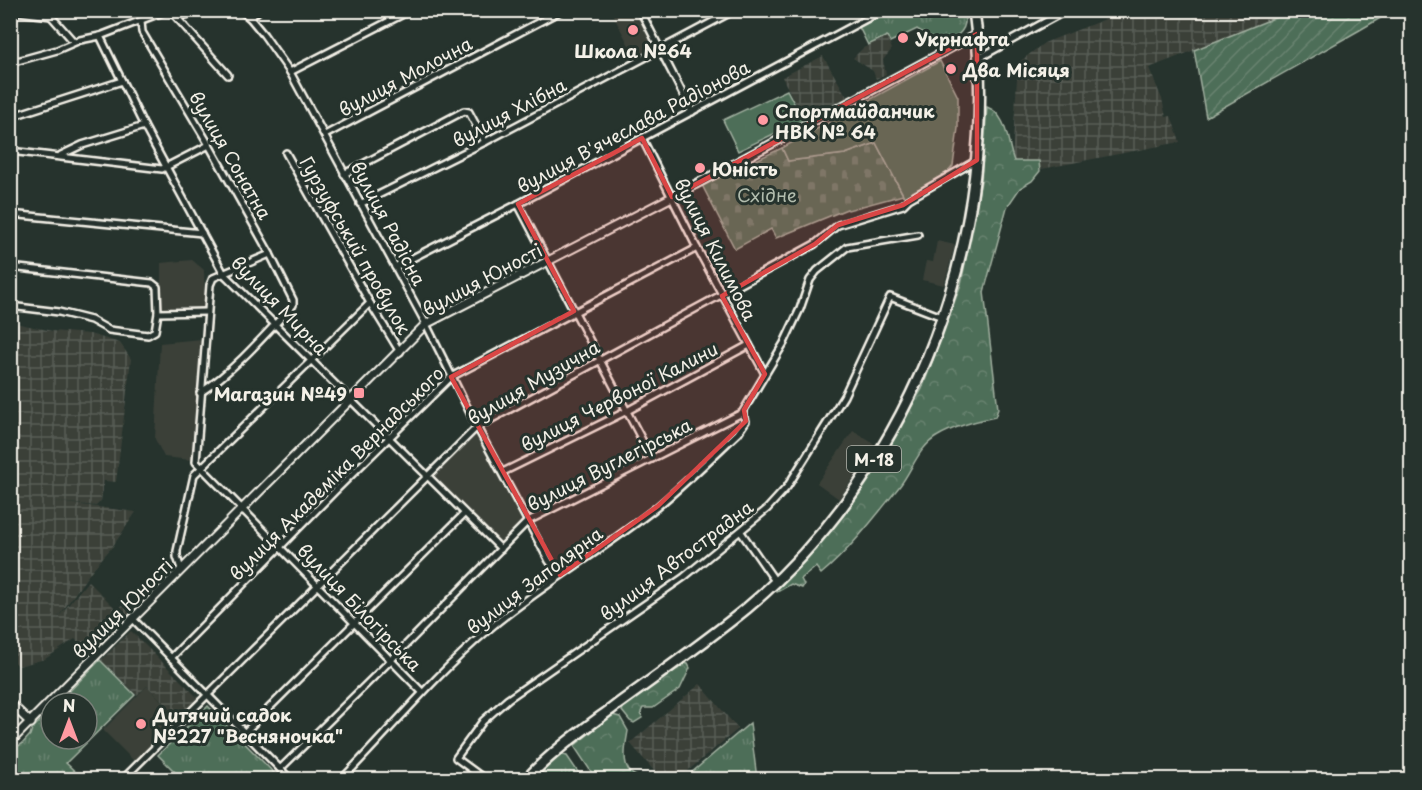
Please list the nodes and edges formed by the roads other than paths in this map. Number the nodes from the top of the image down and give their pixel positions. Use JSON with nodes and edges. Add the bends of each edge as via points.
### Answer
{"nodes":[{"id":1,"x":169,"y":10,"type":"edge"},
{"id":2,"x":206,"y":10,"type":"edge"},
{"id":3,"x":240,"y":10,"type":"edge"},
{"id":4,"x":259,"y":10,"type":"edge"},
{"id":5,"x":411,"y":10,"type":"edge"},
{"id":6,"x":562,"y":10,"type":"edge"},
{"id":7,"x":640,"y":10,"type":"edge"},
{"id":8,"x":735,"y":10,"type":"edge"},
{"id":9,"x":883,"y":10,"type":"edge"},
{"id":10,"x":974,"y":10,"type":"edge"},
{"id":11,"x":1067,"y":10,"type":"edge"},
{"id":12,"x":10,"y":11,"type":"edge"},
{"id":13,"x":52,"y":13,"type":"edge"},
{"id":14,"x":178,"y":17,"type":"junction"},
{"id":15,"x":250,"y":18,"type":"junction"},
{"id":16,"x":141,"y":21,"type":"junction"},
{"id":17,"x":977,"y":34,"type":"junction"},
{"id":18,"x":100,"y":36,"type":"junction"},
{"id":19,"x":74,"y":42,"type":"junction"},
{"id":20,"x":660,"y":49,"type":"junction"},
{"id":21,"x":979,"y":58,"type":"junction"},
{"id":22,"x":10,"y":63,"type":"edge"},
{"id":23,"x":290,"y":72,"type":"junction"},
{"id":24,"x":228,"y":75,"type":"dead end"},
{"id":25,"x":122,"y":81,"type":"junction"},
{"id":26,"x":692,"y":112,"type":"junction"},
{"id":27,"x":10,"y":117,"type":"edge"},
{"id":28,"x":144,"y":126,"type":"junction"},
{"id":29,"x":325,"y":135,"type":"junction"},
{"id":30,"x":642,"y":138,"type":"junction"},
{"id":31,"x":485,"y":142,"type":"junction"},
{"id":32,"x":209,"y":146,"type":"junction"},
{"id":33,"x":10,"y":151,"type":"edge"},
{"id":34,"x":286,"y":153,"type":"dead end"},
{"id":35,"x":60,"y":156,"type":"junction"},
{"id":36,"x":976,"y":160,"type":"junction"},
{"id":37,"x":167,"y":168,"type":"junction"},
{"id":38,"x":344,"y":174,"type":"junction"},
{"id":39,"x":672,"y":197,"type":"junction"},
{"id":40,"x":360,"y":204,"type":"junction"},
{"id":41,"x":518,"y":204,"type":"junction"},
{"id":42,"x":10,"y":214,"type":"edge"},
{"id":43,"x":202,"y":233,"type":"junction"},
{"id":44,"x":918,"y":235,"type":"dead end"},
{"id":45,"x":697,"y":248,"type":"junction"},
{"id":46,"x":270,"y":254,"type":"junction"},
{"id":47,"x":548,"y":261,"type":"junction"},
{"id":48,"x":10,"y":267,"type":"edge"},
{"id":49,"x":395,"y":267,"type":"junction"},
{"id":50,"x":224,"y":274,"type":"junction"},
{"id":51,"x":722,"y":296,"type":"junction"},
{"id":52,"x":370,"y":303,"type":"junction"},
{"id":53,"x":10,"y":306,"type":"edge"},
{"id":54,"x":574,"y":311,"type":"junction"},
{"id":55,"x":206,"y":312,"type":"junction"},
{"id":56,"x":158,"y":313,"type":"junction"},
{"id":57,"x":944,"y":317,"type":"junction"},
{"id":58,"x":275,"y":324,"type":"junction"},
{"id":59,"x":426,"y":324,"type":"junction"},
{"id":60,"x":748,"y":345,"type":"junction"},
{"id":61,"x":400,"y":352,"type":"junction"},
{"id":62,"x":312,"y":361,"type":"junction"},
{"id":63,"x":600,"y":361,"type":"junction"},
{"id":64,"x":765,"y":374,"type":"junction"},
{"id":65,"x":451,"y":377,"type":"junction"},
{"id":66,"x":200,"y":393,"type":"junction"},
{"id":67,"x":351,"y":400,"type":"junction"},
{"id":68,"x":627,"y":411,"type":"junction"},
{"id":69,"x":742,"y":413,"type":"junction"},
{"id":70,"x":477,"y":427,"type":"junction"},
{"id":71,"x":391,"y":438,"type":"junction"},
{"id":72,"x":652,"y":459,"type":"junction"},
{"id":73,"x":201,"y":468,"type":"junction"},
{"id":74,"x":503,"y":472,"type":"junction"},
{"id":75,"x":429,"y":476,"type":"junction"},
{"id":76,"x":242,"y":509,"type":"junction"},
{"id":77,"x":464,"y":514,"type":"junction"},
{"id":78,"x":528,"y":521,"type":"junction"},
{"id":79,"x":741,"y":532,"type":"junction"},
{"id":80,"x":281,"y":548,"type":"junction"},
{"id":81,"x":501,"y":549,"type":"junction"},
{"id":82,"x":181,"y":569,"type":"junction"},
{"id":83,"x":560,"y":574,"type":"junction"},
{"id":84,"x":775,"y":581,"type":"junction"},
{"id":85,"x":318,"y":585,"type":"junction"},
{"id":86,"x":132,"y":618,"type":"junction"},
{"id":87,"x":355,"y":622,"type":"junction"},
{"id":88,"x":171,"y":658,"type":"junction"},
{"id":89,"x":391,"y":660,"type":"junction"},
{"id":90,"x":422,"y":692,"type":"junction"},
{"id":91,"x":208,"y":696,"type":"junction"},
{"id":92,"x":10,"y":703,"type":"edge"},
{"id":93,"x":31,"y":723,"type":"junction"},
{"id":94,"x":244,"y":733,"type":"junction"},
{"id":95,"x":10,"y":742,"type":"edge"},
{"id":96,"x":280,"y":769,"type":"junction"},
{"id":97,"x":122,"y":780,"type":"edge"},
{"id":98,"x":291,"y":780,"type":"edge"},
{"id":99,"x":341,"y":780,"type":"edge"},
{"id":100,"x":486,"y":780,"type":"edge"},
{"id":101,"x":526,"y":780,"type":"edge"}],
"edges":[{"from":1,"to":14,"type":"street"},
{"from":1,"to":16,"type":"street"},
{"from":2,"to":14,"type":"street"},
{"from":3,"to":15,"type":"street","name":"вулиця Радісна"},
{"from":4,"to":15,"type":"street"},
{"from":5,"to":23,"type":"street"},
{"from":6,"to":29,"type":"street","name":"вулиця Молочна"},
{"from":7,"to":20,"type":"street"},
{"from":8,"to":20,"type":"street","name":"вулиця Хлібна"},
{"from":9,"to":26,"type":"street","name":"вулиця В'ячеслава Радіонова"},
{"from":10,"to":17,"type":"highway","number":"М-18"},
{"from":11,"to":21,"type":"street"},
{"from":12,"to":13,"type":"street"},
{"from":13,"to":19,"type":"street"},
{"from":14,"to":24,"type":"street"},
{"from":15,"to":23,"type":"street","name":"вулиця Радісна"},
{"from":16,"to":18,"type":"street"},
{"from":16,"to":32,"type":"street","name":"вулиця Сонатна","via":[[142,32]]},
{"from":17,"to":21,"type":"highway","number":"М-18"},
{"from":17,"to":39,"type":"street","name":"вулиця Юності"},
{"from":18,"to":19,"type":"street"},
{"from":18,"to":25,"type":"street","name":"вулиця Мирна"},
{"from":19,"to":22,"type":"street"},
{"from":20,"to":26,"type":"street"},
{"from":20,"to":31,"type":"street","name":"вулиця Хлібна"},
{"from":21,"to":36,"type":"highway","number":"М-18"},
{"from":23,"to":29,"type":"street","name":"вулиця Радісна"},
{"from":25,"to":27,"type":"street"},
{"from":25,"to":28,"type":"street","name":"вулиця Мирна"},
{"from":26,"to":30,"type":"street","name":"вулиця В'ячеслава Радіонова"},
{"from":28,"to":35,"type":"street"},
{"from":28,"to":37,"type":"street","name":"вулиця Мирна"},
{"from":29,"to":38,"type":"street","name":"вулиця Радісна"},
{"from":30,"to":39,"type":"street","name":"вулиця Килимова"},
{"from":30,"to":41,"type":"street","name":"вулиця В'ячеслава Радіонова"},
{"from":31,"to":38,"type":"street","via":[[469,112],[464,111]]},
{"from":31,"to":40,"type":"street","name":"вулиця Хлібна"},
{"from":32,"to":37,"type":"street"},
{"from":32,"to":46,"type":"street","name":"вулиця Сонатна"},
{"from":33,"to":35,"type":"street"},
{"from":34,"to":52,"type":"street","name":"Гурзуфський провулок"},
{"from":35,"to":37,"type":"street"},
{"from":36,"to":51,"type":"street","name":"вулиця Музична","via":[[903,205],[838,225],[815,244]]},
{"from":36,"to":57,"type":"highway","number":"М-18","via":[[970,212]]},
{"from":37,"to":43,"type":"street","name":"вулиця Мирна"},
{"from":38,"to":40,"type":"street","name":"вулиця Радісна"},
{"from":39,"to":45,"type":"street","name":"вулиця Килимова"},
{"from":39,"to":47,"type":"street","name":"вулиця Юності"},
{"from":40,"to":49,"type":"street","name":"вулиця Радісна"},
{"from":41,"to":47,"type":"street"},
{"from":41,"to":49,"type":"street","name":"вулиця В'ячеслава Радіонова"},
{"from":42,"to":43,"type":"street"},
{"from":43,"to":50,"type":"street","name":"вулиця Мирна"},
{"from":44,"to":64,"type":"street","via":[[847,247],[818,271]]},
{"from":45,"to":51,"type":"street","name":"вулиця Килимова"},
{"from":45,"to":54,"type":"street","name":"вулиця Академіка Вернадського"},
{"from":46,"to":50,"type":"street"},
{"from":46,"to":58,"type":"street","name":"вулиця Сонатна","via":[[293,305]]},
{"from":47,"to":54,"type":"street"},
{"from":47,"to":59,"type":"street","name":"вулиця Юності"},
{"from":48,"to":56,"type":"street","via":[[152,283],[158,287]]},
{"from":49,"to":59,"type":"street","name":"вулиця Радісна"},
{"from":50,"to":55,"type":"street","via":[[210,285]]},
{"from":50,"to":58,"type":"street","name":"вулиця Мирна"},
{"from":51,"to":60,"type":"street","name":"вулиця Килимова"},
{"from":51,"to":63,"type":"street","name":"вулиця Музична"},
{"from":52,"to":61,"type":"street","name":"Гурзуфський провулок"},
{"from":52,"to":62,"type":"street"},
{"from":53,"to":56,"type":"street","via":[[59,312],[91,320],[109,330],[148,335],[155,331]]},
{"from":54,"to":63,"type":"street"},
{"from":54,"to":65,"type":"street","name":"вулиця Академіка Вернадського"},
{"from":55,"to":56,"type":"street"},
{"from":55,"to":66,"type":"street"},
{"from":57,"to":79,"type":"street","name":"вулиця Автострадна","via":[[890,297],[844,396],[801,465],[787,487]]},
{"from":57,"to":84,"type":"highway","number":"М-18","via":[[911,393],[865,473],[817,537]]},
{"from":58,"to":62,"type":"street","name":"вулиця Мирна"},
{"from":58,"to":66,"type":"street","via":[[216,383]]},
{"from":59,"to":61,"type":"street","name":"вулиця Юності"},
{"from":59,"to":65,"type":"street","name":"вулиця Радісна"},
{"from":60,"to":64,"type":"street","name":"вулиця Килимова"},
{"from":60,"to":68,"type":"street","name":"вулиця Червоної Калини"},
{"from":61,"to":67,"type":"street","name":"вулиця Юності"},
{"from":62,"to":67,"type":"street","name":"вулиця Мирна"},
{"from":62,"to":73,"type":"street"},
{"from":63,"to":68,"type":"street"},
{"from":63,"to":70,"type":"street","name":"вулиця Музична"},
{"from":64,"to":69,"type":"street"},
{"from":65,"to":70,"type":"street","name":"вулиця Радісна"},
{"from":65,"to":71,"type":"street","name":"вулиця Академіка Вернадського"},
{"from":66,"to":73,"type":"street","via":[[196,462]]},
{"from":67,"to":71,"type":"street","name":"вулиця Мирна"},
{"from":67,"to":76,"type":"street","name":"вулиця Юності"},
{"from":68,"to":72,"type":"street"},
{"from":68,"to":74,"type":"street","name":"вулиця Червоної Калини"},
{"from":69,"to":72,"type":"street","name":"вулиця Вуглегірська"},
{"from":69,"to":83,"type":"street","name":"вулиця Заполярна","via":[[746,421],[738,433],[658,506]]},
{"from":70,"to":74,"type":"street","name":"вулиця Радісна"},
{"from":70,"to":75,"type":"street","name":"вулиця Музична"},
{"from":71,"to":75,"type":"street","name":"вулиця Мирна"},
{"from":71,"to":80,"type":"street","name":"вулиця Академіка Вернадського"},
{"from":72,"to":78,"type":"street","name":"вулиця Вуглегірська"},
{"from":73,"to":76,"type":"street","name":"вулиця Білогірська"},
{"from":73,"to":82,"type":"street","via":[[191,480],[177,551]]},
{"from":74,"to":78,"type":"street","name":"вулиця Радісна"},
{"from":75,"to":77,"type":"street","name":"вулиця Мирна"},
{"from":75,"to":85,"type":"street","name":"вулиця Музична"},
{"from":76,"to":80,"type":"street","name":"вулиця Білогірська"},
{"from":76,"to":82,"type":"street","name":"вулиця Юності"},
{"from":77,"to":81,"type":"street","name":"вулиця Мирна"},
{"from":77,"to":87,"type":"street"},
{"from":78,"to":81,"type":"street","name":"вулиця Вуглегірська"},
{"from":78,"to":83,"type":"street","name":"вулиця Радісна"},
{"from":79,"to":84,"type":"street"},
{"from":79,"to":100,"type":"street","name":"вулиця Автострадна","via":[[483,721],[456,758]]},
{"from":80,"to":85,"type":"street","name":"вулиця Білогірська"},
{"from":80,"to":88,"type":"street","name":"вулиця Академіка Вернадського"},
{"from":81,"to":89,"type":"street","name":"вулиця Вуглегірська"},
{"from":82,"to":86,"type":"street","name":"вулиця Юності"},
{"from":83,"to":90,"type":"street","name":"вулиця Заполярна","via":[[489,630]]},
{"from":84,"to":101,"type":"highway","number":"М-18","via":[[683,657],[563,744]]},
{"from":85,"to":87,"type":"street","name":"вулиця Білогірська"},
{"from":85,"to":91,"type":"street","name":"вулиця Музична"},
{"from":86,"to":88,"type":"street"},
{"from":86,"to":93,"type":"street","name":"вулиця Юності"},
{"from":87,"to":89,"type":"street","name":"вулиця Білогірська"},
{"from":87,"to":94,"type":"street"},
{"from":88,"to":91,"type":"street"},
{"from":89,"to":90,"type":"street","name":"вулиця Білогірська"},
{"from":89,"to":96,"type":"street","name":"вулиця Вуглегірська"},
{"from":90,"to":99,"type":"street","name":"вулиця Заполярна"},
{"from":91,"to":94,"type":"street"},
{"from":91,"to":97,"type":"street","name":"вулиця Музична"},
{"from":92,"to":93,"type":"street"},
{"from":93,"to":95,"type":"street","name":"вулиця Юності"},
{"from":94,"to":96,"type":"street"},
{"from":96,"to":98,"type":"street"}]}
